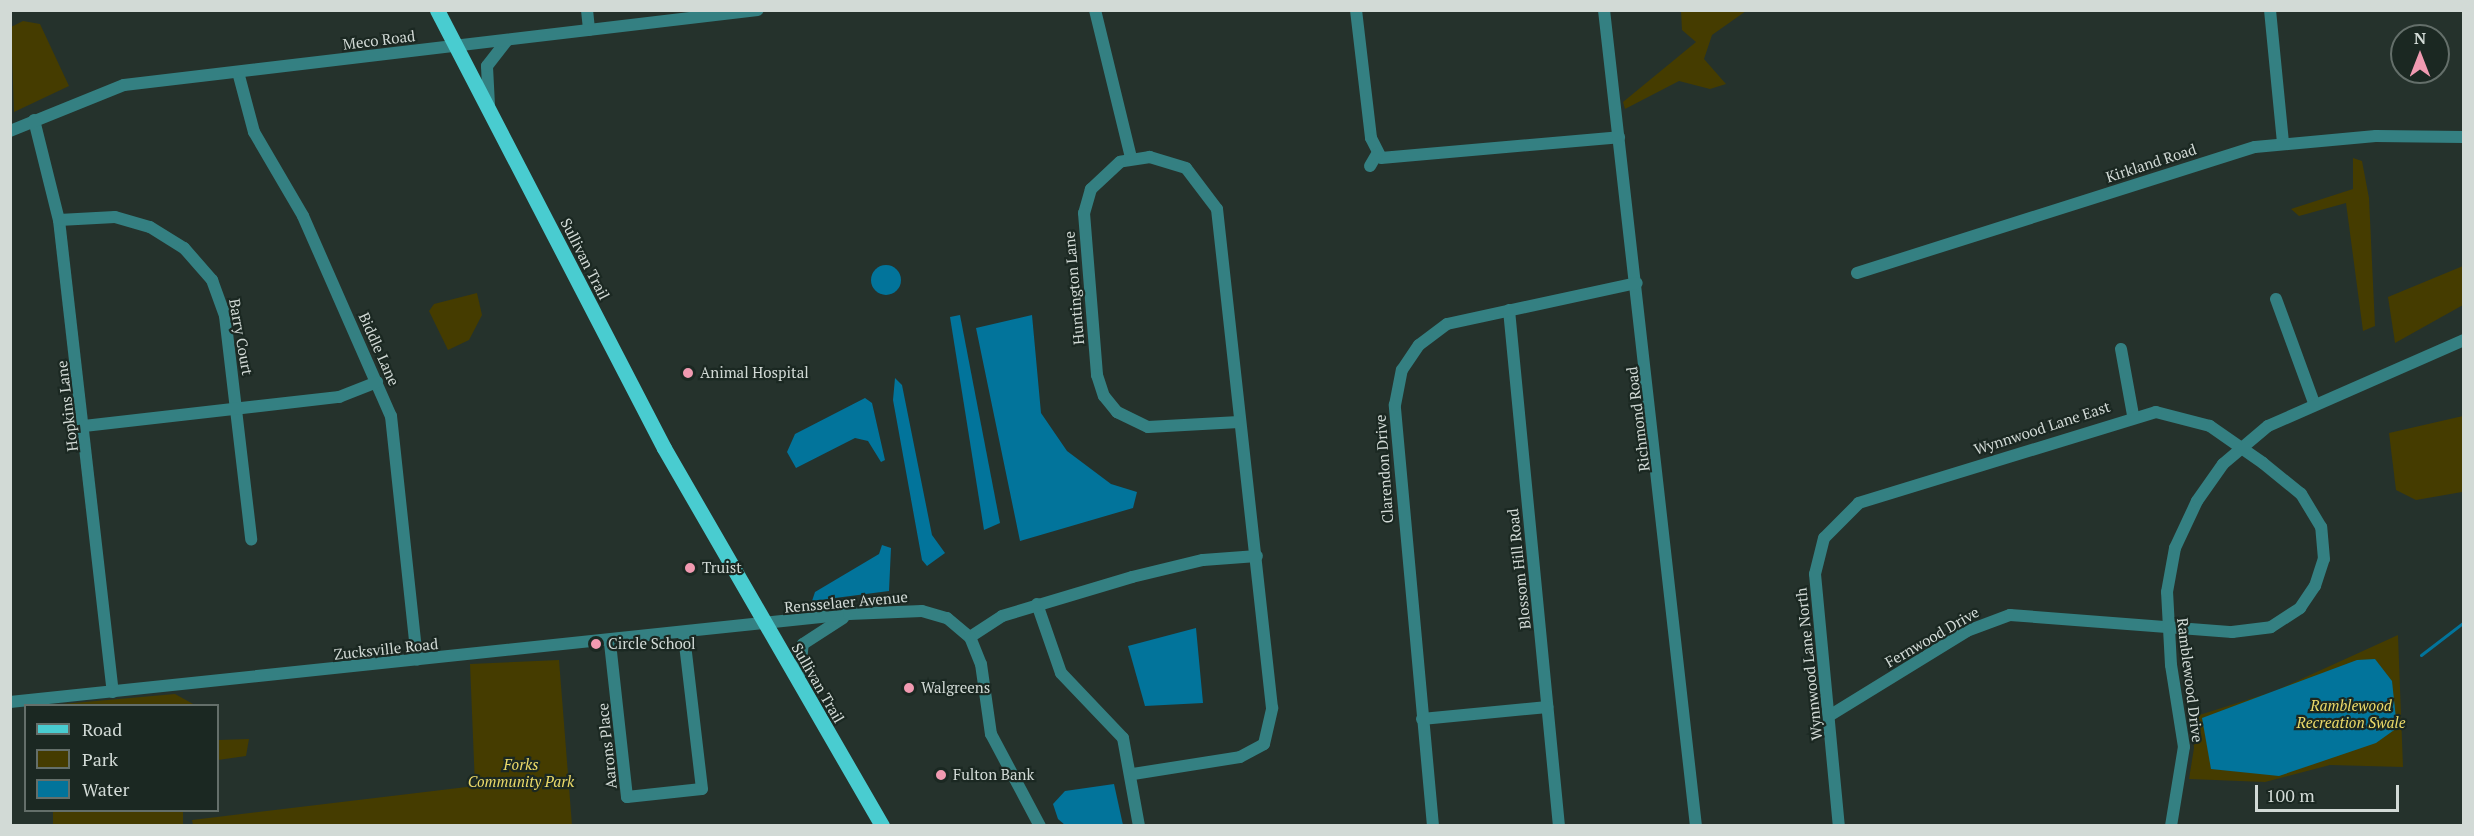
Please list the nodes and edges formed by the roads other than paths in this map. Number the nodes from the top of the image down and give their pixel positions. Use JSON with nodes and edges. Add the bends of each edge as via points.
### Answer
{"nodes":[{"id":1,"x":437,"y":10,"type":"edge"},
{"id":2,"x":587,"y":10,"type":"edge"},
{"id":3,"x":1095,"y":10,"type":"edge"},
{"id":4,"x":1356,"y":10,"type":"edge"},
{"id":5,"x":1604,"y":10,"type":"edge"},
{"id":6,"x":2270,"y":10,"type":"edge"},
{"id":7,"x":751,"y":11,"type":"edge"},
{"id":8,"x":589,"y":30,"type":"junction"},
{"id":9,"x":507,"y":40,"type":"junction"},
{"id":10,"x":458,"y":46,"type":"junction"},
{"id":11,"x":238,"y":72,"type":"junction"},
{"id":12,"x":490,"y":109,"type":"junction"},
{"id":13,"x":34,"y":120,"type":"junction"},
{"id":14,"x":10,"y":131,"type":"edge"},
{"id":15,"x":1619,"y":137,"type":"junction"},
{"id":16,"x":2463,"y":137,"type":"edge"},
{"id":17,"x":2283,"y":142,"type":"junction"},
{"id":18,"x":1377,"y":154,"type":"junction"},
{"id":19,"x":1131,"y":158,"type":"junction"},
{"id":20,"x":1370,"y":166,"type":"dead end"},
{"id":21,"x":59,"y":220,"type":"junction"},
{"id":22,"x":1857,"y":273,"type":"dead end"},
{"id":23,"x":1636,"y":282,"type":"junction"},
{"id":24,"x":2276,"y":299,"type":"dead end"},
{"id":25,"x":1509,"y":310,"type":"junction"},
{"id":26,"x":2463,"y":340,"type":"edge"},
{"id":27,"x":2121,"y":349,"type":"dead end"},
{"id":28,"x":377,"y":382,"type":"junction"},
{"id":29,"x":2314,"y":403,"type":"junction"},
{"id":30,"x":237,"y":409,"type":"junction"},
{"id":31,"x":2133,"y":415,"type":"junction"},
{"id":32,"x":1239,"y":422,"type":"junction"},
{"id":33,"x":84,"y":426,"type":"junction"},
{"id":34,"x":2241,"y":448,"type":"junction"},
{"id":35,"x":1850,"y":510,"type":"joint"},
{"id":36,"x":251,"y":539,"type":"dead end"},
{"id":37,"x":1257,"y":556,"type":"junction"},
{"id":38,"x":1037,"y":604,"type":"junction"},
{"id":39,"x":849,"y":614,"type":"junction"},
{"id":40,"x":764,"y":625,"type":"junction"},
{"id":41,"x":2167,"y":628,"type":"junction"},
{"id":42,"x":684,"y":635,"type":"junction"},
{"id":43,"x":970,"y":637,"type":"junction"},
{"id":44,"x":610,"y":642,"type":"junction"},
{"id":45,"x":417,"y":660,"type":"junction"},
{"id":46,"x":799,"y":684,"type":"junction"},
{"id":47,"x":113,"y":692,"type":"junction"},
{"id":48,"x":10,"y":702,"type":"edge"},
{"id":49,"x":1547,"y":707,"type":"junction"},
{"id":50,"x":1829,"y":716,"type":"junction"},
{"id":51,"x":1422,"y":719,"type":"junction"},
{"id":52,"x":1133,"y":774,"type":"junction"},
{"id":53,"x":882,"y":825,"type":"edge"},
{"id":54,"x":1040,"y":825,"type":"edge"},
{"id":55,"x":1139,"y":825,"type":"edge"},
{"id":56,"x":1433,"y":825,"type":"edge"},
{"id":57,"x":1559,"y":825,"type":"edge"},
{"id":58,"x":1696,"y":825,"type":"edge"},
{"id":59,"x":1839,"y":825,"type":"edge"},
{"id":60,"x":2171,"y":825,"type":"edge"}],
"edges":[{"from":1,"to":10,"type":"main road","name":"Sullivan Trail"},
{"from":2,"to":8,"type":"street"},
{"from":3,"to":19,"type":"street"},
{"from":4,"to":18,"type":"street"},
{"from":5,"to":15,"type":"street","name":"Richmond Road"},
{"from":6,"to":17,"type":"street"},
{"from":7,"to":8,"type":"street","name":"Meco Road"},
{"from":8,"to":9,"type":"street","name":"Meco Road"},
{"from":9,"to":10,"type":"street","name":"Meco Road"},
{"from":9,"to":12,"type":"street","via":[[487,66]]},
{"from":10,"to":11,"type":"street","name":"Meco Road"},
{"from":10,"to":12,"type":"main road","name":"Sullivan Trail"},
{"from":11,"to":13,"type":"street","name":"Meco Road","via":[[124,86]]},
{"from":11,"to":28,"type":"street","name":"Biddle Lane","via":[[254,132],[303,216]]},
{"from":12,"to":40,"type":"main road","name":"Sullivan Trail"},
{"from":13,"to":14,"type":"street","name":"Meco Road"},
{"from":13,"to":21,"type":"street","name":"Hopkins Lane"},
{"from":15,"to":18,"type":"street","via":[[1398,160]]},
{"from":15,"to":23,"type":"street","name":"Richmond Road"},
{"from":16,"to":17,"type":"street","name":"Kirkland Road"},
{"from":17,"to":22,"type":"street","name":"Kirkland Road","via":[[2232,153]]},
{"from":18,"to":20,"type":"street"},
{"from":19,"to":32,"type":"street","via":[[1150,157],[1186,168],[1213,198]]},
{"from":19,"to":32,"type":"street","name":"Huntington Lane","via":[[1100,178],[1084,213],[1097,375],[1104,396],[1117,412],[1148,427]]},
{"from":21,"to":30,"type":"street","name":"Barry Court","via":[[134,221],[170,238],[201,263],[222,303]]},
{"from":21,"to":33,"type":"street","name":"Hopkins Lane"},
{"from":23,"to":25,"type":"street","name":"Clarendon Drive"},
{"from":23,"to":58,"type":"street","name":"Richmond Road"},
{"from":24,"to":29,"type":"street"},
{"from":25,"to":49,"type":"street","name":"Blossom Hill Road"},
{"from":25,"to":51,"type":"street","name":"Clarendon Drive","via":[[1446,324],[1419,345],[1397,384]]},
{"from":26,"to":29,"type":"street","name":"Ramblewood Drive","via":[[2415,366]]},
{"from":27,"to":31,"type":"street"},
{"from":28,"to":30,"type":"street","via":[[339,397]]},
{"from":28,"to":45,"type":"street","name":"Biddle Lane","via":[[394,432]]},
{"from":29,"to":34,"type":"street","name":"Ramblewood Drive","via":[[2268,426]]},
{"from":30,"to":33,"type":"street"},
{"from":30,"to":36,"type":"street","name":"Barry Court"},
{"from":31,"to":34,"type":"street","name":"Wynnwood Lane East","via":[[2161,412],[2200,421]]},
{"from":31,"to":35,"type":"street","name":"Wynnwood Lane East","via":[[1872,497]]},
{"from":32,"to":37,"type":"street"},
{"from":33,"to":47,"type":"street","name":"Hopkins Lane"},
{"from":34,"to":41,"type":"street","name":"Ramblewood Drive","via":[[2213,477],[2181,531],[2167,592]]},
{"from":34,"to":41,"type":"street","via":[[2291,485],[2315,514],[2324,559],[2315,586],[2290,616],[2265,629]]},
{"from":35,"to":50,"type":"street","name":"Wynnwood Lane North","via":[[1824,538],[1815,574]]},
{"from":37,"to":38,"type":"street","via":[[1184,564]]},
{"from":37,"to":52,"type":"street","via":[[1272,701],[1264,744],[1223,763]]},
{"from":38,"to":43,"type":"street","via":[[1002,616]]},
{"from":38,"to":52,"type":"street","via":[[1054,662],[1123,738]]},
{"from":39,"to":40,"type":"street","name":"Rensselaer Avenue"},
{"from":39,"to":43,"type":"street","name":"Rensselaer Avenue","via":[[922,611],[947,618]]},
{"from":39,"to":46,"type":"street","via":[[803,644]]},
{"from":40,"to":42,"type":"street","name":"Zucksville Road"},
{"from":40,"to":46,"type":"main road","name":"Sullivan Trail"},
{"from":41,"to":50,"type":"street","name":"Fernwood Drive","via":[[2010,615],[1967,631]]},
{"from":41,"to":60,"type":"street","name":"Ramblewood Drive","via":[[2184,747]]},
{"from":42,"to":44,"type":"street","name":"Zucksville Road"},
{"from":42,"to":44,"type":"street","name":"Aarons Place","via":[[702,789],[627,797]]},
{"from":43,"to":54,"type":"street","name":"Rensselaer Avenue","via":[[981,664],[991,734]]},
{"from":44,"to":45,"type":"street","name":"Zucksville Road"},
{"from":45,"to":47,"type":"street","name":"Zucksville Road"},
{"from":46,"to":53,"type":"main road","name":"Sullivan Trail"},
{"from":47,"to":48,"type":"street","name":"Zucksville Road"},
{"from":49,"to":51,"type":"street"},
{"from":49,"to":57,"type":"street","name":"Blossom Hill Road"},
{"from":50,"to":59,"type":"street","name":"Wynnwood Lane North"},
{"from":51,"to":56,"type":"street","name":"Clarendon Drive"},
{"from":52,"to":55,"type":"street"}]}
